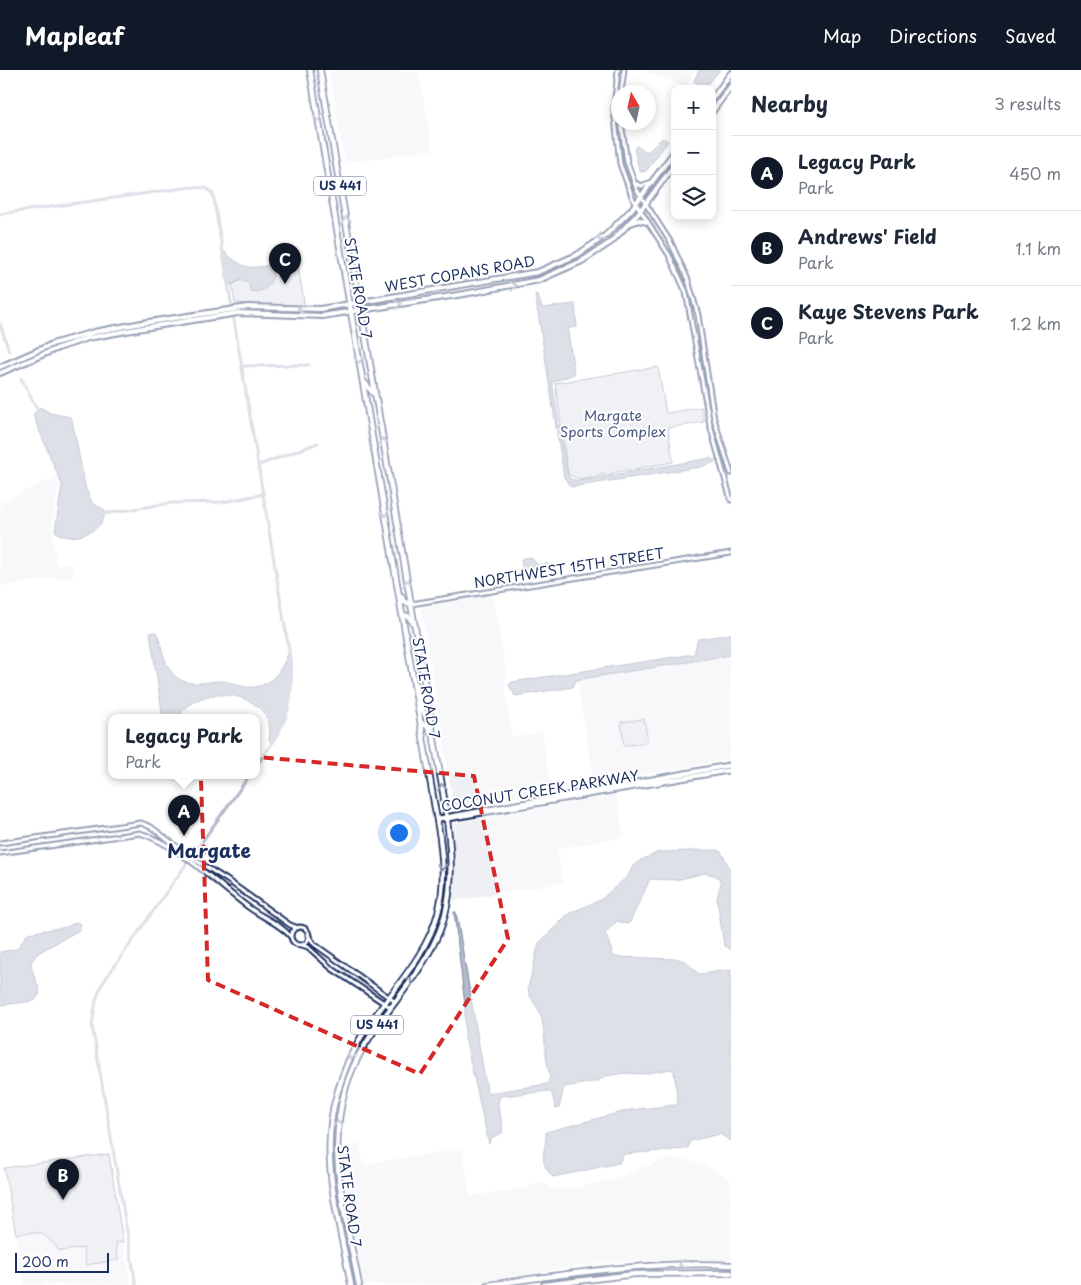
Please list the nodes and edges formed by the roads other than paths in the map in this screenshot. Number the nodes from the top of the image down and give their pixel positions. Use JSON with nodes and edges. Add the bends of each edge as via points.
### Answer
{"nodes":[{"id":1,"x":310,"y":70,"type":"edge"},
{"id":2,"x":320,"y":70,"type":"edge"},
{"id":3,"x":618,"y":70,"type":"edge"},
{"id":4,"x":624,"y":70,"type":"edge"},
{"id":5,"x":731,"y":73,"type":"edge"},
{"id":6,"x":622,"y":85,"type":"edge"},
{"id":7,"x":731,"y":86,"type":"edge"},
{"id":8,"x":716,"y":94,"type":"edge"},
{"id":9,"x":716,"y":107,"type":"edge"},
{"id":10,"x":622,"y":130,"type":"edge"},
{"id":11,"x":671,"y":156,"type":"edge"},
{"id":12,"x":671,"y":169,"type":"edge"},
{"id":13,"x":652,"y":182,"type":"junction"},
{"id":14,"x":634,"y":183,"type":"junction"},
{"id":15,"x":640,"y":198,"type":"junction"},
{"id":16,"x":635,"y":204,"type":"junction"},
{"id":17,"x":645,"y":204,"type":"junction"},
{"id":18,"x":640,"y":210,"type":"junction"},
{"id":19,"x":647,"y":222,"type":"junction"},
{"id":20,"x":629,"y":224,"type":"junction"},
{"id":21,"x":360,"y":303,"type":"junction"},
{"id":22,"x":350,"y":305,"type":"junction"},
{"id":23,"x":361,"y":310,"type":"junction"},
{"id":24,"x":351,"y":312,"type":"junction"},
{"id":25,"x":0,"y":367,"type":"edge"},
{"id":26,"x":0,"y":373,"type":"edge"},
{"id":27,"x":362,"y":381,"type":"junction"},
{"id":28,"x":376,"y":396,"type":"junction"},
{"id":29,"x":731,"y":473,"type":"edge"},
{"id":30,"x":731,"y":500,"type":"edge"},
{"id":31,"x":731,"y":553,"type":"edge"},
{"id":32,"x":399,"y":593,"type":"junction"},
{"id":33,"x":411,"y":604,"type":"junction"},
{"id":34,"x":402,"y":615,"type":"junction"},
{"id":35,"x":414,"y":625,"type":"junction"},
{"id":36,"x":413,"y":679,"type":"junction"},
{"id":37,"x":431,"y":721,"type":"junction"},
{"id":38,"x":421,"y":723,"type":"junction"},
{"id":39,"x":434,"y":737,"type":"junction"},
{"id":40,"x":731,"y":765,"type":"edge"},
{"id":41,"x":731,"y":770,"type":"edge"},
{"id":42,"x":546,"y":798,"type":"junction"},
{"id":43,"x":542,"y":803,"type":"junction"},
{"id":44,"x":437,"y":818,"type":"junction"},
{"id":45,"x":447,"y":818,"type":"junction"},
{"id":46,"x":0,"y":843,"type":"edge"},
{"id":47,"x":0,"y":852,"type":"edge"},
{"id":48,"x":298,"y":928,"type":"junction"},
{"id":49,"x":431,"y":933,"type":"junction"},
{"id":50,"x":308,"y":935,"type":"junction"},
{"id":51,"x":291,"y":937,"type":"junction"},
{"id":52,"x":302,"y":944,"type":"junction"},
{"id":53,"x":432,"y":947,"type":"junction"},
{"id":54,"x":367,"y":980,"type":"junction"},
{"id":55,"x":358,"y":985,"type":"junction"},
{"id":56,"x":389,"y":997,"type":"junction"},
{"id":57,"x":394,"y":1001,"type":"junction"},
{"id":58,"x":384,"y":1003,"type":"junction"},
{"id":59,"x":390,"y":1007,"type":"junction"},
{"id":60,"x":344,"y":1070,"type":"junction"},
{"id":61,"x":345,"y":1089,"type":"junction"},
{"id":62,"x":330,"y":1132,"type":"junction"},
{"id":63,"x":337,"y":1144,"type":"junction"},
{"id":64,"x":333,"y":1182,"type":"junction"},
{"id":65,"x":335,"y":1195,"type":"junction"},
{"id":66,"x":342,"y":1196,"type":"junction"},
{"id":67,"x":344,"y":1207,"type":"junction"},
{"id":68,"x":731,"y":1265,"type":"edge"},
{"id":69,"x":731,"y":1273,"type":"edge"},
{"id":70,"x":561,"y":1274,"type":"junction"},
{"id":71,"x":352,"y":1285,"type":"edge"},
{"id":72,"x":358,"y":1285,"type":"edge"},
{"id":73,"x":487,"y":1285,"type":"edge"},
{"id":74,"x":547,"y":1285,"type":"edge"}],
"edges":[{"from":1,"to":22,"type":"main road","name":"STATE ROAD 7","number":"US 441","one_way":true},
{"from":21,"to":2,"type":"main road","name":"STATE ROAD 7","number":"US 441","one_way":true},
{"from":3,"to":16,"type":"street","via":[[614,103],[617,144],[622,171]]},
{"from":4,"to":6,"type":"street"},
{"from":5,"to":8,"type":"main road"},
{"from":7,"to":9,"type":"main road"},
{"from":10,"to":14,"type":"street"},
{"from":11,"to":13,"type":"main road","name":"WEST COPANS ROAD"},
{"from":12,"to":17,"type":"main road","name":"WEST COPANS ROAD"},
{"from":13,"to":14,"type":"street","via":[[641,186]]},
{"from":13,"to":15,"type":"main road","name":"WEST COPANS ROAD"},
{"from":14,"to":15,"type":"street"},
{"from":15,"to":16,"type":"main road","name":"WEST COPANS ROAD"},
{"from":15,"to":17,"type":"street"},
{"from":16,"to":18,"type":"street"},
{"from":16,"to":21,"type":"main road","name":"WEST COPANS ROAD","one_way":true,"via":[[593,245],[551,268],[523,276]]},
{"from":17,"to":18,"type":"main road","name":"WEST COPANS ROAD"},
{"from":17,"to":29,"type":"street","via":[[671,243],[688,280],[698,315],[714,419]]},
{"from":18,"to":19,"type":"street"},
{"from":18,"to":20,"type":"main road","name":"WEST COPANS ROAD"},
{"from":19,"to":20,"type":"main road","via":[[639,220]]},
{"from":19,"to":30,"type":"street","via":[[675,265],[687,298],[710,425]]},
{"from":23,"to":20,"type":"main road","name":"WEST COPANS ROAD","one_way":true,"via":[[539,280],[582,262],[611,242]]},
{"from":21,"to":22,"type":"main road","name":"WEST COPANS ROAD"},
{"from":21,"to":23,"type":"main road","name":"STATE ROAD 7","number":"US 441"},
{"from":22,"to":24,"type":"main road","name":"STATE ROAD 7","number":"US 441"},
{"from":22,"to":25,"type":"main road","name":"WEST COPANS ROAD","one_way":true,"via":[[310,309],[227,309],[78,336]]},
{"from":23,"to":24,"type":"main road","name":"WEST COPANS ROAD"},
{"from":23,"to":28,"type":"main road","name":"STATE ROAD 7","number":"US 441"},
{"from":24,"to":26,"type":"main road","name":"WEST COPANS ROAD","via":[[310,317],[238,313],[88,338]]},
{"from":24,"to":27,"type":"main road","name":"STATE ROAD 7","number":"US 441","one_way":true},
{"from":27,"to":28,"type":"main road"},
{"from":27,"to":32,"type":"main road","name":"STATE ROAD 7","number":"US 441","one_way":true},
{"from":33,"to":28,"type":"main road","name":"STATE ROAD 7","number":"US 441","one_way":true},
{"from":31,"to":33,"type":"street","name":"NORTHWEST 15TH STREET"},
{"from":32,"to":33,"type":"main road","via":[[404,602]]},
{"from":32,"to":34,"type":"main road","name":"STATE ROAD 7","number":"US 441"},
{"from":33,"to":35,"type":"main road","name":"STATE ROAD 7","number":"US 441"},
{"from":34,"to":35,"type":"main road","via":[[408,616]]},
{"from":34,"to":36,"type":"main road","name":"STATE ROAD 7","number":"US 441"},
{"from":35,"to":37,"type":"main road","name":"STATE ROAD 7","number":"US 441"},
{"from":36,"to":37,"type":"main road","via":[[421,696],[424,715]]},
{"from":36,"to":38,"type":"main road","name":"STATE ROAD 7","number":"US 441"},
{"from":37,"to":39,"type":"main road","name":"STATE ROAD 7","number":"US 441"},
{"from":38,"to":39,"type":"main road"},
{"from":38,"to":44,"type":"main road","name":"STATE ROAD 7","number":"US 441"},
{"from":45,"to":39,"type":"main road","name":"STATE ROAD 7","number":"US 441","one_way":true},
{"from":40,"to":42,"type":"main road","name":"COCONUT CREEK PARKWAY"},
{"from":41,"to":43,"type":"main road","name":"COCONUT CREEK PARKWAY"},
{"from":42,"to":43,"type":"main road"},
{"from":42,"to":45,"type":"main road","name":"COCONUT CREEK PARKWAY"},
{"from":43,"to":45,"type":"main road","name":"COCONUT CREEK PARKWAY"},
{"from":44,"to":45,"type":"main road","name":"COCONUT CREEK PARKWAY"},
{"from":44,"to":49,"type":"main road","name":"STATE ROAD 7","number":"US 441","one_way":true,"via":[[442,882]]},
{"from":45,"to":53,"type":"main road","name":"STATE ROAD 7","number":"US 441","via":[[448,899],[442,925]]},
{"from":46,"to":48,"type":"street","via":[[141,824],[151,827]]},
{"from":47,"to":51,"type":"street","via":[[140,833],[189,861]]},
{"from":48,"to":50,"type":"street","via":[[304,928]]},
{"from":48,"to":51,"type":"street"},
{"from":49,"to":53,"type":"main road"},
{"from":49,"to":56,"type":"main road","name":"STATE ROAD 7","number":"US 441"},
{"from":50,"to":52,"type":"street"},
{"from":50,"to":54,"type":"street","via":[[316,945]]},
{"from":51,"to":52,"type":"street","via":[[294,943]]},
{"from":52,"to":55,"type":"street"},
{"from":57,"to":53,"type":"main road","name":"STATE ROAD 7","number":"US 441","one_way":true},
{"from":54,"to":55,"type":"street","via":[[367,986]]},
{"from":54,"to":56,"type":"street"},
{"from":55,"to":58,"type":"street"},
{"from":56,"to":57,"type":"street"},
{"from":56,"to":58,"type":"main road","name":"STATE ROAD 7","number":"US 441"},
{"from":57,"to":59,"type":"main road","name":"STATE ROAD 7","number":"US 441"},
{"from":58,"to":59,"type":"street"},
{"from":58,"to":60,"type":"main road","name":"STATE ROAD 7","number":"US 441","one_way":true,"via":[[358,1041]]},
{"from":59,"to":61,"type":"main road","name":"STATE ROAD 7","number":"US 441","via":[[363,1048]]},
{"from":60,"to":61,"type":"main road"},
{"from":60,"to":62,"type":"main road","name":"STATE ROAD 7","number":"US 441"},
{"from":63,"to":61,"type":"main road","name":"STATE ROAD 7","number":"US 441","one_way":true},
{"from":62,"to":63,"type":"main road"},
{"from":62,"to":64,"type":"main road","name":"STATE ROAD 7","number":"US 441"},
{"from":63,"to":66,"type":"main road","name":"STATE ROAD 7","number":"US 441"},
{"from":64,"to":65,"type":"main road","name":"STATE ROAD 7","number":"US 441"},
{"from":64,"to":66,"type":"main road"},
{"from":65,"to":67,"type":"main road"},
{"from":65,"to":71,"type":"main road","name":"STATE ROAD 7","number":"US 441"},
{"from":66,"to":67,"type":"main road","name":"STATE ROAD 7","number":"US 441"},
{"from":67,"to":72,"type":"main road","name":"STATE ROAD 7","number":"US 441"},
{"from":68,"to":70,"type":"main road","one_way":true,"via":[[628,1266]]},
{"from":69,"to":74,"type":"main road","via":[[650,1273]]},
{"from":70,"to":73,"type":"main road"},
{"from":70,"to":74,"type":"main road"}]}
